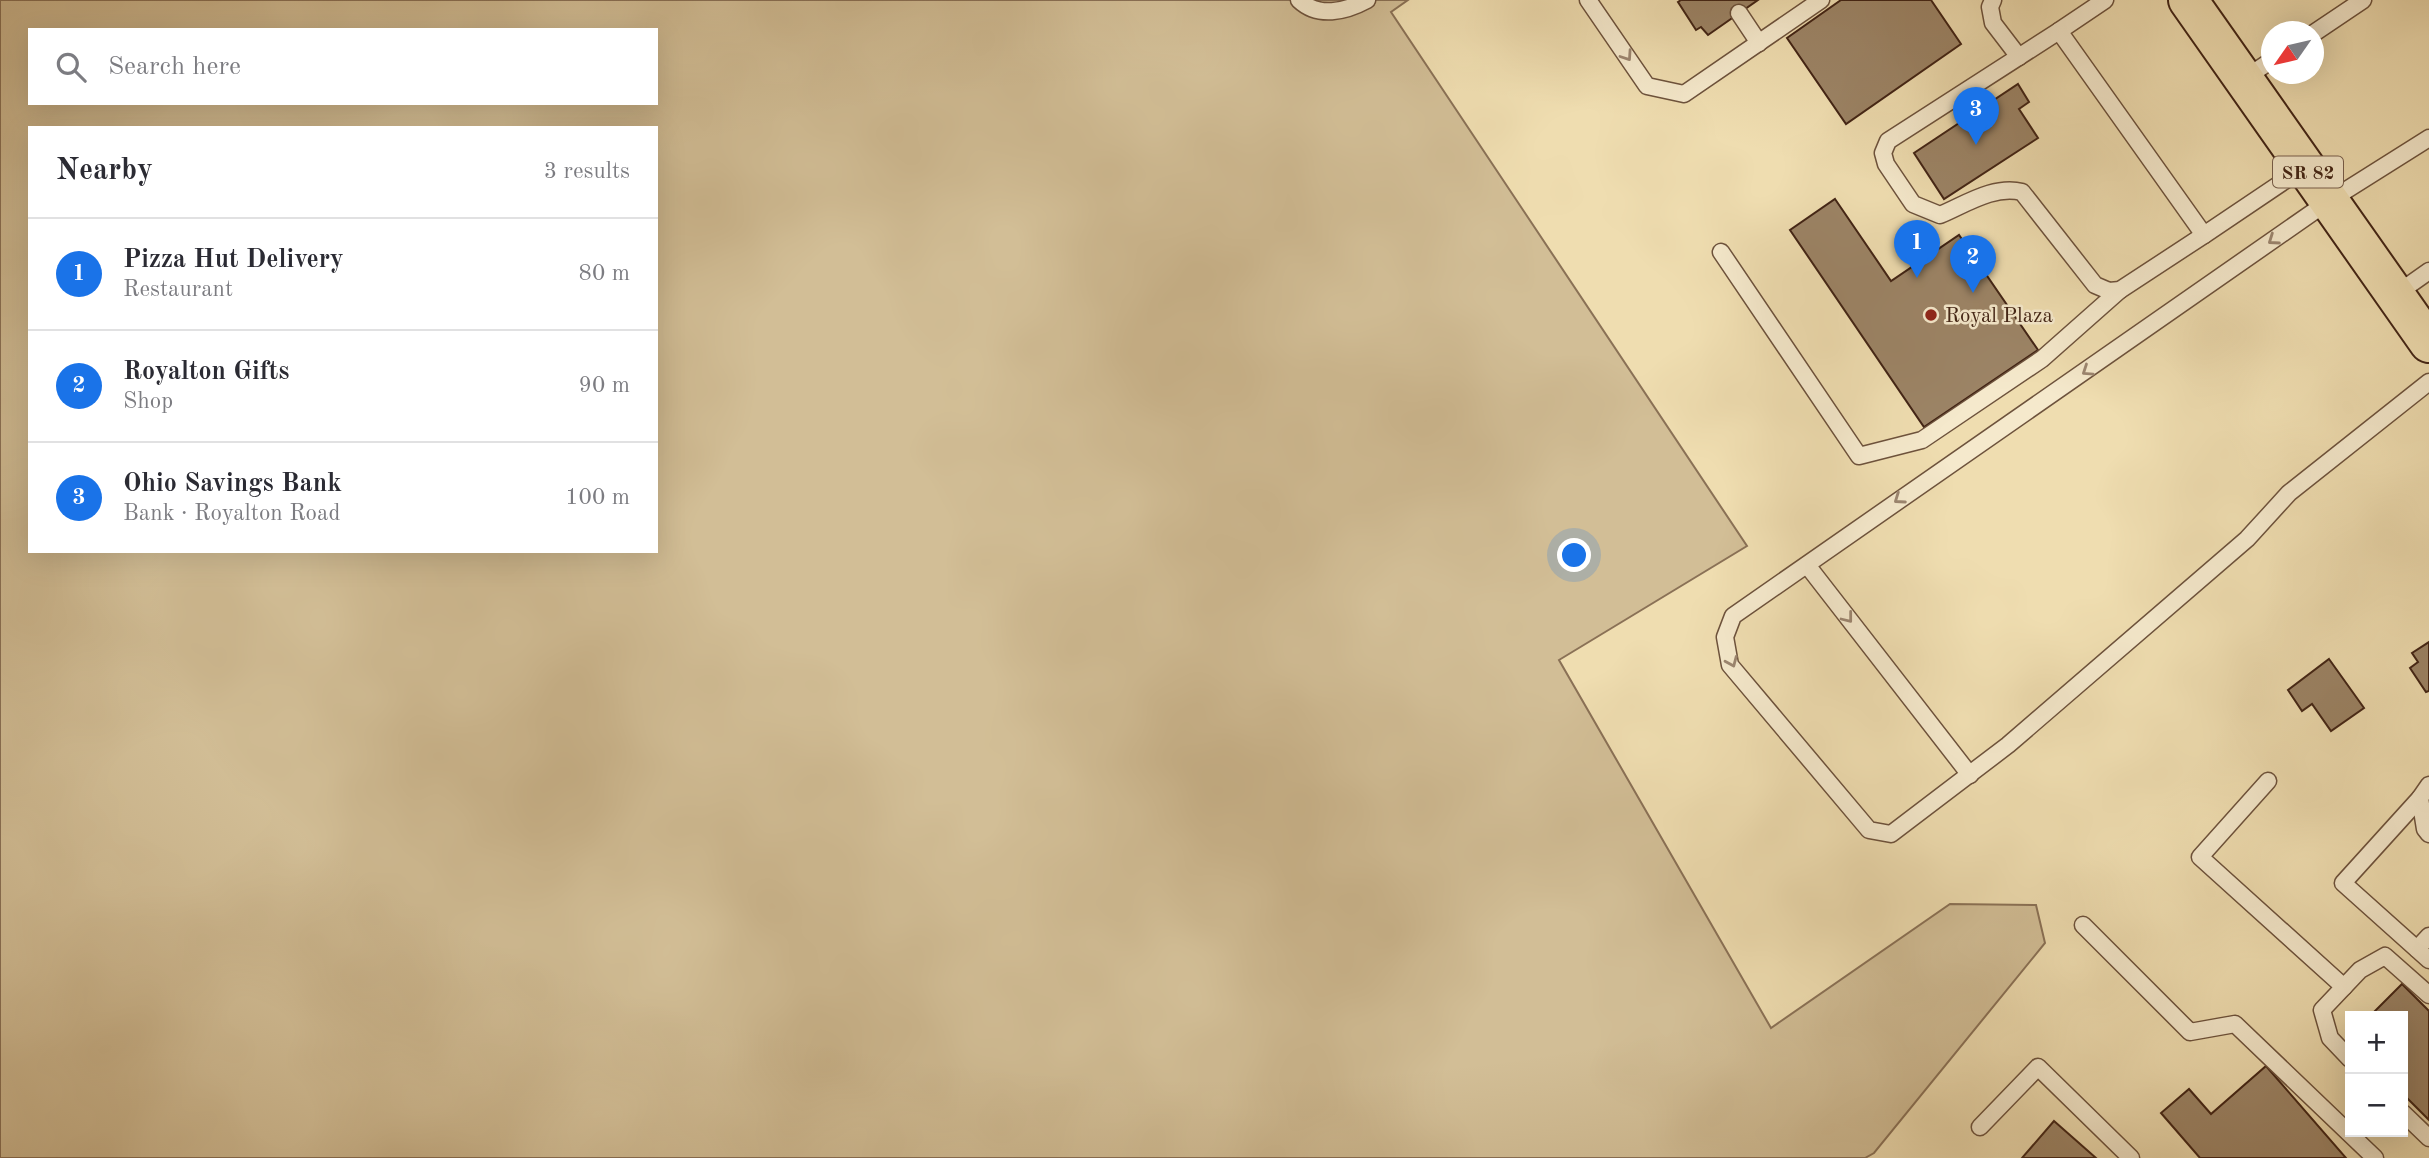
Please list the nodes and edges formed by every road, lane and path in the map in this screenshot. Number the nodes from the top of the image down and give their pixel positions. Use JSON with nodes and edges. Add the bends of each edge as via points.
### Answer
{"nodes":[{"id":1,"x":1299,"y":0,"type":"edge"},
{"id":2,"x":1367,"y":0,"type":"edge"},
{"id":3,"x":1588,"y":0,"type":"edge"},
{"id":4,"x":1821,"y":0,"type":"edge"},
{"id":5,"x":1993,"y":0,"type":"edge"},
{"id":6,"x":2105,"y":0,"type":"edge"},
{"id":7,"x":2189,"y":0,"type":"edge"},
{"id":8,"x":2363,"y":0,"type":"edge"},
{"id":9,"x":1738,"y":13,"type":"dead end"},
{"id":10,"x":2324,"y":26,"type":"edge"},
{"id":11,"x":2059,"y":31,"type":"junction"},
{"id":12,"x":1759,"y":43,"type":"junction"},
{"id":13,"x":2019,"y":57,"type":"junction"},
{"id":14,"x":2258,"y":70,"type":"edge"},
{"id":15,"x":2429,"y":138,"type":"edge"},
{"id":16,"x":2305,"y":167,"type":"junction"},
{"id":17,"x":2329,"y":201,"type":"junction"},
{"id":18,"x":2204,"y":235,"type":"junction"},
{"id":19,"x":1721,"y":252,"type":"dead end"},
{"id":20,"x":2429,"y":271,"type":"edge"},
{"id":21,"x":2120,"y":290,"type":"junction"},
{"id":22,"x":2395,"y":295,"type":"junction"},
{"id":23,"x":2429,"y":343,"type":"edge"},
{"id":24,"x":2429,"y":382,"type":"edge"},
{"id":25,"x":1807,"y":565,"type":"junction"},
{"id":26,"x":1970,"y":775,"type":"junction"},
{"id":27,"x":2268,"y":781,"type":"dead end"},
{"id":28,"x":2424,"y":791,"type":"edge"},
{"id":29,"x":2427,"y":832,"type":"edge"},
{"id":30,"x":2083,"y":926,"type":"dead end"},
{"id":31,"x":2429,"y":936,"type":"edge"},
{"id":32,"x":2423,"y":955,"type":"edge"},
{"id":33,"x":2344,"y":987,"type":"junction"},
{"id":34,"x":2429,"y":995,"type":"edge"},
{"id":35,"x":2345,"y":1054,"type":"edge"},
{"id":36,"x":2408,"y":1119,"type":"edge"},
{"id":37,"x":1980,"y":1127,"type":"dead end"},
{"id":38,"x":2429,"y":1138,"type":"edge"},
{"id":39,"x":2131,"y":1158,"type":"edge"},
{"id":40,"x":2375,"y":1158,"type":"edge"}],
"edges":[{"from":1,"to":2,"type":"lane","via":[[1309,10],[1339,12]]},
{"from":3,"to":12,"type":"lane","one_way":true,"via":[[1647,86],[1684,94]]},
{"from":4,"to":12,"type":"lane"},
{"from":5,"to":13,"type":"lane","via":[[1993,23]]},
{"from":6,"to":11,"type":"lane"},
{"from":7,"to":14,"type":"main road","number":"SR 82"},
{"from":8,"to":10,"type":"lane"},
{"from":9,"to":12,"type":"lane"},
{"from":11,"to":13,"type":"lane"},
{"from":11,"to":18,"type":"lane"},
{"from":13,"to":21,"type":"lane","via":[[1888,141],[1883,153],[1886,164],[1913,204],[1940,215],[2008,188],[2022,192],[2095,285]]},
{"from":14,"to":16,"type":"main road","number":"SR 82"},
{"from":15,"to":17,"type":"lane"},
{"from":16,"to":17,"type":"main road","number":"SR 82"},
{"from":16,"to":18,"type":"lane"},
{"from":17,"to":22,"type":"main road","number":"SR 82"},
{"from":17,"to":25,"type":"lane","one_way":true},
{"from":18,"to":21,"type":"lane"},
{"from":19,"to":21,"type":"lane","via":[[1859,456],[1922,440],[2042,359]]},
{"from":20,"to":22,"type":"lane"},
{"from":22,"to":23,"type":"main road","number":"SR 82"},
{"from":24,"to":26,"type":"lane","via":[[2289,493],[2248,539]]},
{"from":25,"to":26,"type":"lane","one_way":true},
{"from":25,"to":26,"type":"lane","one_way":true,"via":[[1733,617],[1725,637],[1730,665],[1870,830],[1891,834]]},
{"from":27,"to":33,"type":"lane","via":[[2200,857]]},
{"from":28,"to":29,"type":"lane"},
{"from":28,"to":32,"type":"lane","via":[[2343,883]]},
{"from":30,"to":40,"type":"lane","via":[[2190,1031],[2235,1024]]},
{"from":31,"to":32,"type":"lane"},
{"from":33,"to":34,"type":"lane","via":[[2360,970],[2385,956]]},
{"from":33,"to":35,"type":"lane","via":[[2322,1010],[2330,1038]]},
{"from":36,"to":38,"type":"lane"},
{"from":37,"to":39,"type":"lane","via":[[2039,1067]]}]}
